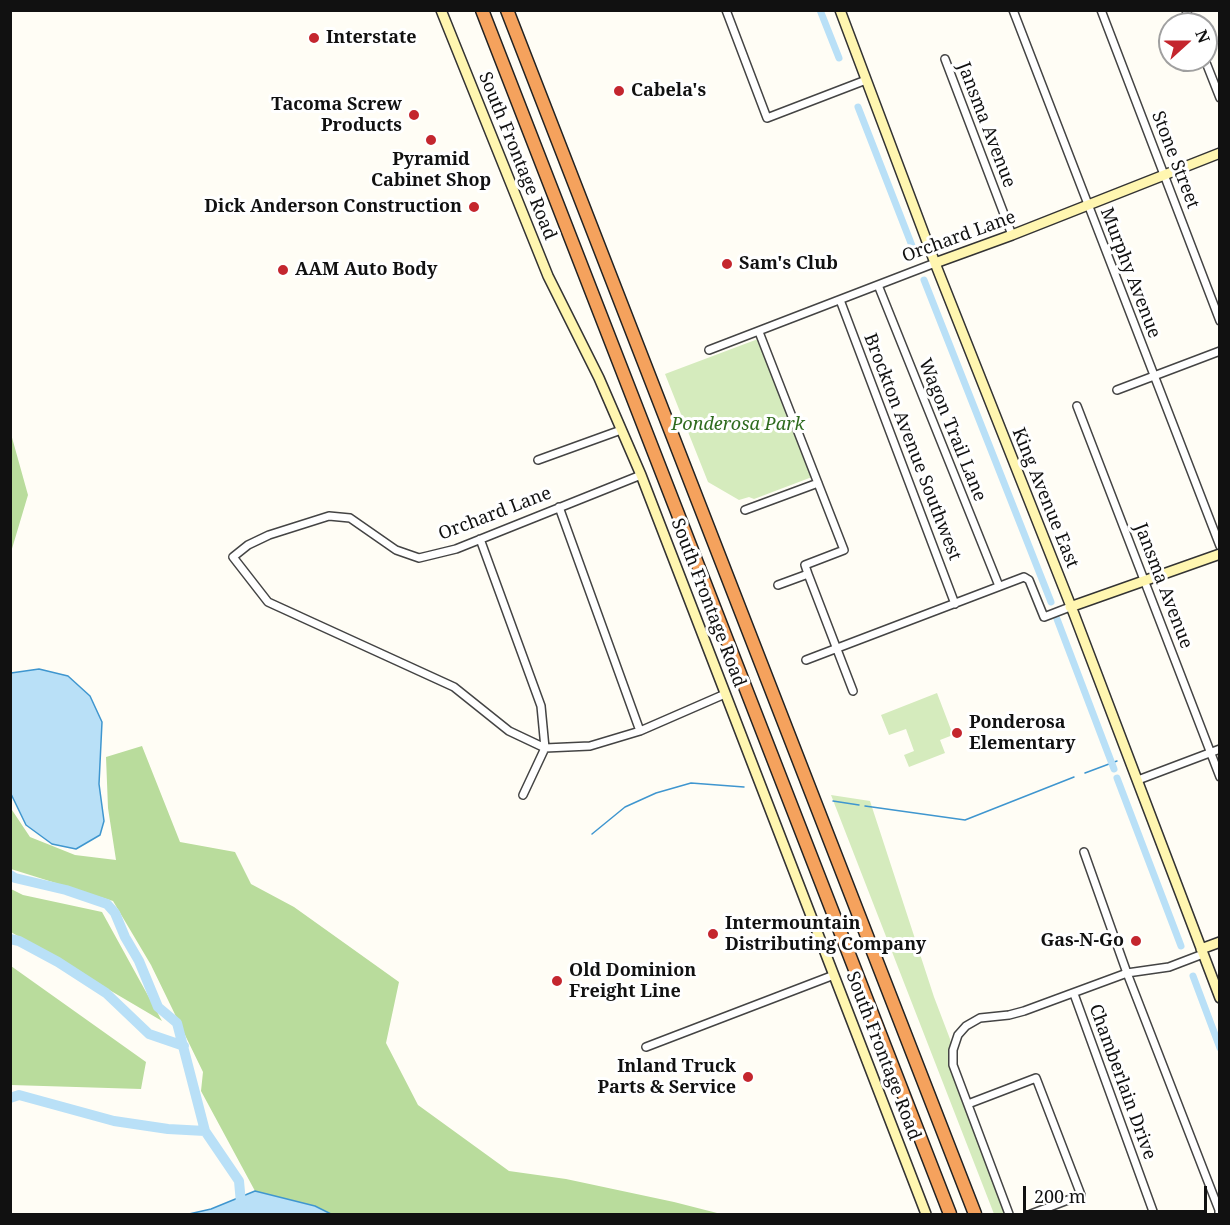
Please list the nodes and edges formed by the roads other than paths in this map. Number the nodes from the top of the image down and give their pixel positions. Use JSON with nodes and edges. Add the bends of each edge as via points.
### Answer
{"nodes":[{"id":1,"x":441,"y":10,"type":"edge"},
{"id":2,"x":476,"y":10,"type":"edge"},
{"id":3,"x":482,"y":10,"type":"edge"},
{"id":4,"x":507,"y":10,"type":"edge"},
{"id":5,"x":514,"y":10,"type":"edge"},
{"id":6,"x":726,"y":10,"type":"edge"},
{"id":7,"x":840,"y":10,"type":"edge"},
{"id":8,"x":1013,"y":10,"type":"edge"},
{"id":9,"x":1101,"y":10,"type":"edge"},
{"id":10,"x":945,"y":59,"type":"dead end"},
{"id":11,"x":1210,"y":72,"type":"edge"},
{"id":12,"x":532,"y":75,"type":"junction"},
{"id":13,"x":509,"y":80,"type":"junction"},
{"id":14,"x":866,"y":80,"type":"junction"},
{"id":15,"x":1220,"y":98,"type":"edge"},
{"id":16,"x":1220,"y":153,"type":"edge"},
{"id":17,"x":1164,"y":175,"type":"junction"},
{"id":18,"x":1089,"y":205,"type":"junction"},
{"id":19,"x":1012,"y":235,"type":"junction"},
{"id":20,"x":935,"y":263,"type":"junction"},
{"id":21,"x":878,"y":285,"type":"junction"},
{"id":22,"x":840,"y":300,"type":"junction"},
{"id":23,"x":1220,"y":321,"type":"edge"},
{"id":24,"x":759,"y":332,"type":"junction"},
{"id":25,"x":709,"y":350,"type":"dead end"},
{"id":26,"x":1220,"y":351,"type":"edge"},
{"id":27,"x":1153,"y":376,"type":"junction"},
{"id":28,"x":1117,"y":390,"type":"dead end"},
{"id":29,"x":1077,"y":406,"type":"dead end"},
{"id":30,"x":621,"y":430,"type":"junction"},
{"id":31,"x":537,"y":460,"type":"dead end"},
{"id":32,"x":640,"y":476,"type":"junction"},
{"id":33,"x":818,"y":483,"type":"junction"},
{"id":34,"x":559,"y":507,"type":"junction"},
{"id":35,"x":745,"y":510,"type":"dead end"},
{"id":36,"x":480,"y":539,"type":"junction"},
{"id":37,"x":1220,"y":546,"type":"edge"},
{"id":38,"x":1220,"y":554,"type":"edge"},
{"id":39,"x":808,"y":574,"type":"junction"},
{"id":40,"x":1144,"y":581,"type":"junction"},
{"id":41,"x":778,"y":585,"type":"dead end"},
{"id":42,"x":999,"y":586,"type":"junction"},
{"id":43,"x":955,"y":604,"type":"junction"},
{"id":44,"x":1070,"y":606,"type":"junction"},
{"id":45,"x":837,"y":649,"type":"junction"},
{"id":46,"x":806,"y":660,"type":"dead end"},
{"id":47,"x":853,"y":691,"type":"dead end"},
{"id":48,"x":725,"y":694,"type":"junction"},
{"id":49,"x":640,"y":731,"type":"junction"},
{"id":50,"x":545,"y":748,"type":"junction"},
{"id":51,"x":1220,"y":749,"type":"edge"},
{"id":52,"x":1210,"y":753,"type":"junction"},
{"id":53,"x":1220,"y":777,"type":"edge"},
{"id":54,"x":1138,"y":780,"type":"junction"},
{"id":55,"x":523,"y":795,"type":"dead end"},
{"id":56,"x":1084,"y":852,"type":"dead end"},
{"id":57,"x":1220,"y":942,"type":"edge"},
{"id":58,"x":1202,"y":952,"type":"junction"},
{"id":59,"x":1127,"y":973,"type":"junction"},
{"id":60,"x":834,"y":975,"type":"junction"},
{"id":61,"x":1074,"y":994,"type":"junction"},
{"id":62,"x":1220,"y":998,"type":"edge"},
{"id":63,"x":646,"y":1047,"type":"dead end"},
{"id":64,"x":968,"y":1104,"type":"junction"},
{"id":65,"x":1219,"y":1210,"type":"edge"},
{"id":66,"x":926,"y":1215,"type":"edge"},
{"id":67,"x":950,"y":1215,"type":"edge"},
{"id":68,"x":975,"y":1215,"type":"edge"},
{"id":69,"x":1009,"y":1215,"type":"edge"},
{"id":70,"x":1031,"y":1215,"type":"edge"},
{"id":71,"x":1154,"y":1215,"type":"edge"},
{"id":72,"x":1219,"y":1215,"type":"edge"}],
"edges":[{"from":1,"to":30,"type":"main road","name":"South Frontage Road","via":[[548,276]]},
{"from":2,"to":13,"type":"highway"},
{"from":3,"to":13,"type":"highway"},
{"from":4,"to":12,"type":"highway"},
{"from":5,"to":12,"type":"highway"},
{"from":6,"to":14,"type":"street","via":[[767,118]]},
{"from":7,"to":14,"type":"main road","name":"King Avenue East"},
{"from":8,"to":18,"type":"street","name":"Murphy Avenue"},
{"from":9,"to":17,"type":"street","name":"Stone Street"},
{"from":10,"to":19,"type":"street","name":"Jansma Avenue"},
{"from":11,"to":15,"type":"street"},
{"from":12,"to":68,"type":"highway"},
{"from":13,"to":67,"type":"highway"},
{"from":14,"to":20,"type":"main road","name":"King Avenue East"},
{"from":16,"to":17,"type":"main road","name":"Orchard Lane"},
{"from":17,"to":18,"type":"main road","name":"Orchard Lane"},
{"from":17,"to":23,"type":"street","name":"Stone Street"},
{"from":18,"to":19,"type":"main road","name":"Orchard Lane"},
{"from":18,"to":27,"type":"street","name":"Murphy Avenue"},
{"from":19,"to":20,"type":"main road","name":"Orchard Lane"},
{"from":20,"to":21,"type":"street","name":"Orchard Lane"},
{"from":20,"to":44,"type":"main road","name":"King Avenue East"},
{"from":21,"to":22,"type":"street","name":"Orchard Lane"},
{"from":21,"to":42,"type":"street","name":"Wagon Trail Lane"},
{"from":22,"to":24,"type":"street","name":"Orchard Lane"},
{"from":22,"to":43,"type":"street","name":"Brockton Avenue Southwest"},
{"from":24,"to":25,"type":"street","name":"Orchard Lane"},
{"from":24,"to":33,"type":"street"},
{"from":26,"to":27,"type":"street"},
{"from":27,"to":28,"type":"street"},
{"from":27,"to":37,"type":"street","name":"Murphy Avenue"},
{"from":29,"to":40,"type":"street","name":"Jansma Avenue"},
{"from":30,"to":31,"type":"street"},
{"from":30,"to":32,"type":"main road","name":"South Frontage Road"},
{"from":32,"to":34,"type":"street","name":"Orchard Lane"},
{"from":32,"to":48,"type":"main road","name":"South Frontage Road"},
{"from":33,"to":35,"type":"street"},
{"from":33,"to":39,"type":"street","via":[[844,550],[805,565]]},
{"from":34,"to":36,"type":"street","name":"Orchard Lane"},
{"from":34,"to":49,"type":"street"},
{"from":36,"to":50,"type":"street","via":[[541,705]]},
{"from":36,"to":50,"type":"street","name":"Orchard Lane","via":[[419,558],[396,550],[350,518],[329,516],[269,535],[248,544],[233,557],[268,602],[454,687],[509,731]]},
{"from":38,"to":40,"type":"main road"},
{"from":39,"to":41,"type":"street"},
{"from":39,"to":45,"type":"street"},
{"from":40,"to":44,"type":"main road"},
{"from":40,"to":52,"type":"street","name":"Jansma Avenue"},
{"from":42,"to":43,"type":"street"},
{"from":42,"to":44,"type":"street","via":[[1024,577],[1029,580],[1044,616]]},
{"from":43,"to":45,"type":"street"},
{"from":44,"to":54,"type":"main road","name":"King Avenue East"},
{"from":45,"to":46,"type":"street"},
{"from":45,"to":47,"type":"street"},
{"from":48,"to":49,"type":"street"},
{"from":48,"to":60,"type":"main road","name":"South Frontage Road"},
{"from":49,"to":50,"type":"street","via":[[590,746]]},
{"from":50,"to":55,"type":"street"},
{"from":51,"to":52,"type":"street"},
{"from":52,"to":53,"type":"street","name":"Jansma Avenue"},
{"from":52,"to":54,"type":"street"},
{"from":54,"to":58,"type":"main road","name":"King Avenue East"},
{"from":56,"to":59,"type":"street"},
{"from":57,"to":58,"type":"main road"},
{"from":58,"to":59,"type":"street","via":[[1169,967]]},
{"from":58,"to":62,"type":"main road","name":"King Avenue East"},
{"from":59,"to":61,"type":"street"},
{"from":59,"to":65,"type":"street","via":[[1195,1137]]},
{"from":60,"to":63,"type":"street"},
{"from":60,"to":66,"type":"main road","name":"South Frontage Road"},
{"from":61,"to":64,"type":"street","via":[[1024,1011],[980,1018],[966,1026],[958,1035],[953,1065]]},
{"from":61,"to":71,"type":"street","name":"Chamberlain Drive"},
{"from":64,"to":69,"type":"street"},
{"from":64,"to":70,"type":"street","via":[[1036,1078],[1081,1195]]},
{"from":65,"to":72,"type":"street"}]}
